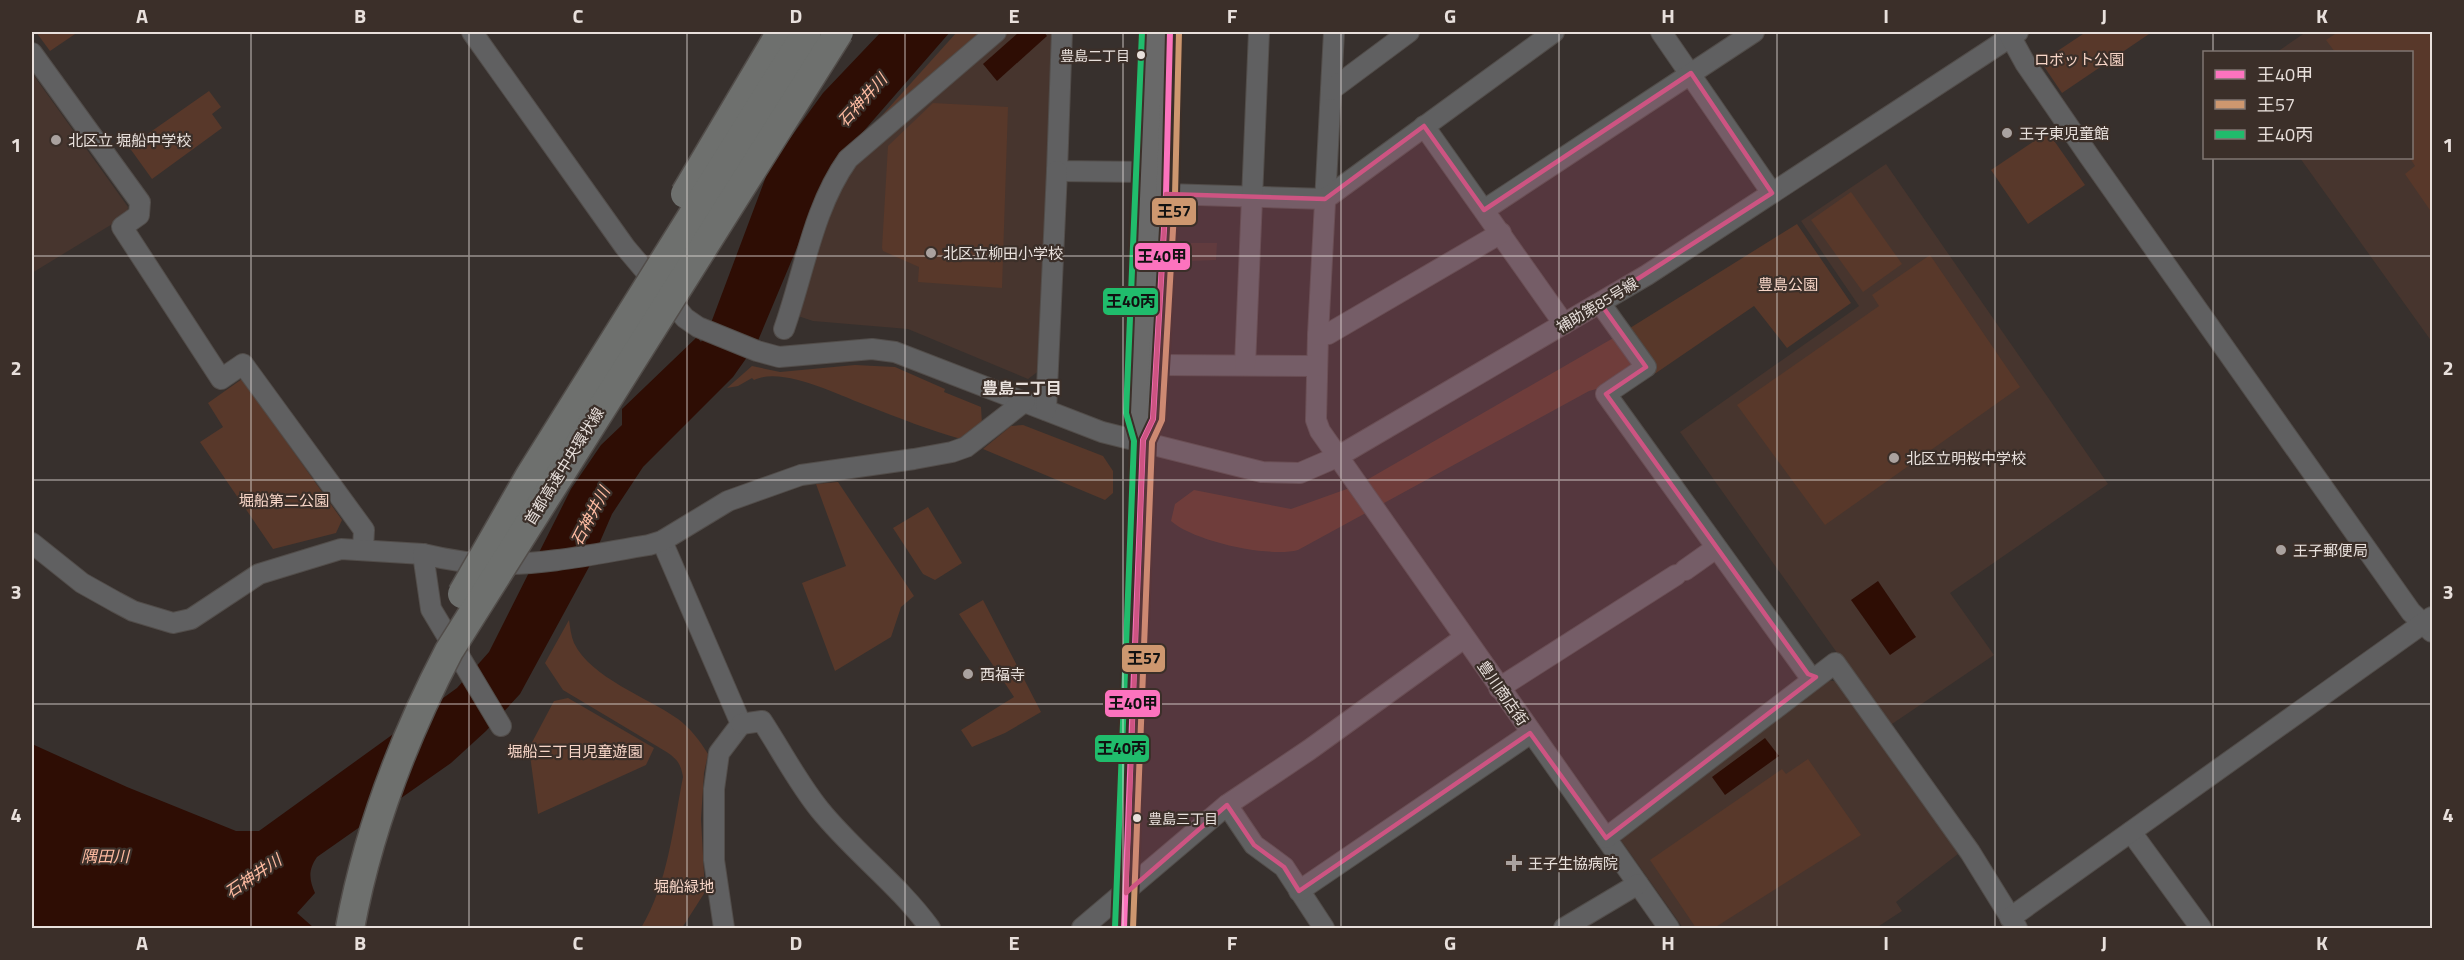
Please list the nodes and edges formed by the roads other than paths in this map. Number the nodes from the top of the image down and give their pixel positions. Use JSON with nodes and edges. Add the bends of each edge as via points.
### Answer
{"nodes":[{"id":1,"x":472,"y":32,"type":"edge"},
{"id":2,"x":781,"y":32,"type":"edge"},
{"id":3,"x":807,"y":32,"type":"edge"},
{"id":4,"x":839,"y":32,"type":"edge"},
{"id":5,"x":996,"y":32,"type":"edge"},
{"id":6,"x":1062,"y":32,"type":"edge"},
{"id":7,"x":1151,"y":32,"type":"edge"},
{"id":8,"x":1170,"y":32,"type":"edge"},
{"id":9,"x":1259,"y":32,"type":"edge"},
{"id":10,"x":1334,"y":32,"type":"edge"},
{"id":11,"x":1409,"y":32,"type":"edge"},
{"id":12,"x":1554,"y":32,"type":"edge"},
{"id":13,"x":1661,"y":32,"type":"edge"},
{"id":14,"x":1754,"y":32,"type":"edge"},
{"id":15,"x":2012,"y":33,"type":"edge"},
{"id":16,"x":32,"y":53,"type":"edge"},
{"id":17,"x":1691,"y":73,"type":"junction"},
{"id":18,"x":1331,"y":90,"type":"junction"},
{"id":19,"x":1424,"y":126,"type":"junction"},
{"id":20,"x":1057,"y":171,"type":"junction"},
{"id":21,"x":1146,"y":172,"type":"junction"},
{"id":22,"x":1772,"y":193,"type":"junction"},
{"id":23,"x":1166,"y":194,"type":"junction"},
{"id":24,"x":1253,"y":196,"type":"junction"},
{"id":25,"x":1325,"y":199,"type":"junction"},
{"id":26,"x":1484,"y":210,"type":"junction"},
{"id":27,"x":1501,"y":233,"type":"junction"},
{"id":28,"x":1600,"y":303,"type":"junction"},
{"id":29,"x":1564,"y":324,"type":"junction"},
{"id":30,"x":784,"y":329,"type":"dead end"},
{"id":31,"x":1318,"y":334,"type":"junction"},
{"id":32,"x":1156,"y":365,"type":"junction"},
{"id":33,"x":1245,"y":365,"type":"junction"},
{"id":34,"x":1317,"y":366,"type":"junction"},
{"id":35,"x":1025,"y":401,"type":"junction"},
{"id":36,"x":1046,"y":410,"type":"junction"},
{"id":37,"x":1143,"y":440,"type":"junction"},
{"id":38,"x":1338,"y":457,"type":"junction"},
{"id":39,"x":529,"y":477,"type":"junction"},
{"id":40,"x":32,"y":543,"type":"edge"},
{"id":41,"x":656,"y":543,"type":"junction"},
{"id":42,"x":1716,"y":548,"type":"junction"},
{"id":43,"x":363,"y":549,"type":"junction"},
{"id":44,"x":423,"y":554,"type":"junction"},
{"id":45,"x":2430,"y":624,"type":"edge"},
{"id":46,"x":1464,"y":638,"type":"junction"},
{"id":47,"x":1816,"y":678,"type":"junction"},
{"id":48,"x":1499,"y":688,"type":"junction"},
{"id":49,"x":741,"y":724,"type":"junction"},
{"id":50,"x":501,"y":726,"type":"dead end"},
{"id":51,"x":1530,"y":733,"type":"junction"},
{"id":52,"x":1227,"y":805,"type":"junction"},
{"id":53,"x":2131,"y":832,"type":"junction"},
{"id":54,"x":1606,"y":838,"type":"junction"},
{"id":55,"x":1638,"y":884,"type":"junction"},
{"id":56,"x":1299,"y":891,"type":"junction"},
{"id":57,"x":1126,"y":893,"type":"junction"},
{"id":58,"x":2014,"y":923,"type":"edge"},
{"id":59,"x":1318,"y":926,"type":"edge"},
{"id":60,"x":342,"y":928,"type":"edge"},
{"id":61,"x":350,"y":928,"type":"edge"},
{"id":62,"x":724,"y":928,"type":"edge"},
{"id":63,"x":930,"y":928,"type":"edge"},
{"id":64,"x":1082,"y":928,"type":"edge"},
{"id":65,"x":1124,"y":928,"type":"edge"},
{"id":66,"x":1564,"y":928,"type":"edge"},
{"id":67,"x":1670,"y":928,"type":"edge"},
{"id":68,"x":2201,"y":928,"type":"edge"}],
"edges":[{"from":1,"to":35,"type":"street","name":"補助第85号線","via":[[634,258],[684,318],[764,354],[784,357],[888,350]]},
{"from":2,"to":39,"type":"highway","bridge":true,"via":[[569,393]]},
{"from":3,"to":39,"type":"highway","name":"首都高速中央環状線","bridge":true},
{"from":4,"to":61,"type":"highway","name":"首都高速中央環状線","bridge":true,"via":[[449,651],[423,700],[393,773]]},
{"from":5,"to":30,"type":"street","via":[[848,159],[834,178]]},
{"from":6,"to":20,"type":"street"},
{"from":7,"to":21,"type":"main road"},
{"from":8,"to":23,"type":"main road"},
{"from":9,"to":24,"type":"street"},
{"from":10,"to":18,"type":"street","name":"豊川商店街"},
{"from":11,"to":18,"type":"street"},
{"from":12,"to":19,"type":"street"},
{"from":13,"to":17,"type":"street"},
{"from":14,"to":17,"type":"street"},
{"from":15,"to":22,"type":"street","name":"補助第85号線"},
{"from":15,"to":45,"type":"street","via":[[2025,63],[2410,612]]},
{"from":16,"to":43,"type":"street","via":[[140,202],[139,214],[122,227],[221,379],[243,364],[364,530]]},
{"from":17,"to":22,"type":"street"},
{"from":17,"to":26,"type":"street"},
{"from":18,"to":25,"type":"street","name":"豊川商店街"},
{"from":19,"to":25,"type":"street"},
{"from":19,"to":26,"type":"street"},
{"from":20,"to":21,"type":"street"},
{"from":20,"to":36,"type":"street"},
{"from":21,"to":37,"type":"main road","via":[[1135,413]]},
{"from":22,"to":28,"type":"street","name":"補助第85号線"},
{"from":23,"to":24,"type":"street"},
{"from":23,"to":32,"type":"main road"},
{"from":24,"to":25,"type":"street"},
{"from":24,"to":33,"type":"street"},
{"from":25,"to":31,"type":"street","name":"豊川商店街"},
{"from":26,"to":27,"type":"street"},
{"from":27,"to":29,"type":"street"},
{"from":27,"to":31,"type":"street","via":[[1328,334]]},
{"from":28,"to":29,"type":"street","name":"補助第85号線"},
{"from":28,"to":42,"type":"street","via":[[1647,367],[1606,394]]},
{"from":29,"to":38,"type":"street","name":"補助第85号線"},
{"from":31,"to":34,"type":"street","name":"豊川商店街"},
{"from":32,"to":33,"type":"street"},
{"from":32,"to":37,"type":"main road","via":[[1153,419]]},
{"from":33,"to":34,"type":"street"},
{"from":34,"to":38,"type":"street","name":"豊川商店街","via":[[1316,420]]},
{"from":35,"to":36,"type":"street","name":"補助第85号線"},
{"from":35,"to":41,"type":"street","via":[[960,449],[801,475],[728,501]]},
{"from":36,"to":37,"type":"street","name":"補助第85号線","via":[[1102,432]]},
{"from":37,"to":38,"type":"street","name":"補助第85号線","via":[[1262,472],[1300,473]]},
{"from":37,"to":57,"type":"main road"},
{"from":38,"to":46,"type":"street","name":"豊川商店街"},
{"from":39,"to":60,"type":"highway","name":"首都高速中央環状線","bridge":true,"via":[[461,596],[411,702],[370,818]]},
{"from":40,"to":43,"type":"street","via":[[82,583],[134,611],[173,623],[191,620],[274,567],[341,549]]},
{"from":41,"to":44,"type":"street","via":[[527,563],[461,562]]},
{"from":41,"to":49,"type":"street"},
{"from":42,"to":47,"type":"street","via":[[1808,674]]},
{"from":42,"to":48,"type":"street"},
{"from":43,"to":44,"type":"street"},
{"from":44,"to":50,"type":"street","via":[[431,609]]},
{"from":45,"to":53,"type":"street"},
{"from":46,"to":48,"type":"street","name":"豊川商店街"},
{"from":46,"to":52,"type":"street"},
{"from":47,"to":54,"type":"street"},
{"from":47,"to":58,"type":"street","via":[[1835,663],[1970,852]]},
{"from":48,"to":51,"type":"street","name":"豊川商店街"},
{"from":49,"to":62,"type":"street","via":[[719,753],[714,789],[714,860]]},
{"from":49,"to":63,"type":"street","via":[[762,721],[819,809]]},
{"from":51,"to":54,"type":"street","name":"豊川商店街"},
{"from":51,"to":56,"type":"street"},
{"from":52,"to":56,"type":"street","via":[[1254,845],[1284,867]]},
{"from":52,"to":57,"type":"street"},
{"from":53,"to":58,"type":"street"},
{"from":53,"to":68,"type":"street"},
{"from":54,"to":55,"type":"street","name":"豊川商店街"},
{"from":55,"to":66,"type":"street"},
{"from":55,"to":67,"type":"street","name":"豊川商店街"},
{"from":56,"to":59,"type":"street"},
{"from":57,"to":64,"type":"street"},
{"from":57,"to":65,"type":"main road"}]}
